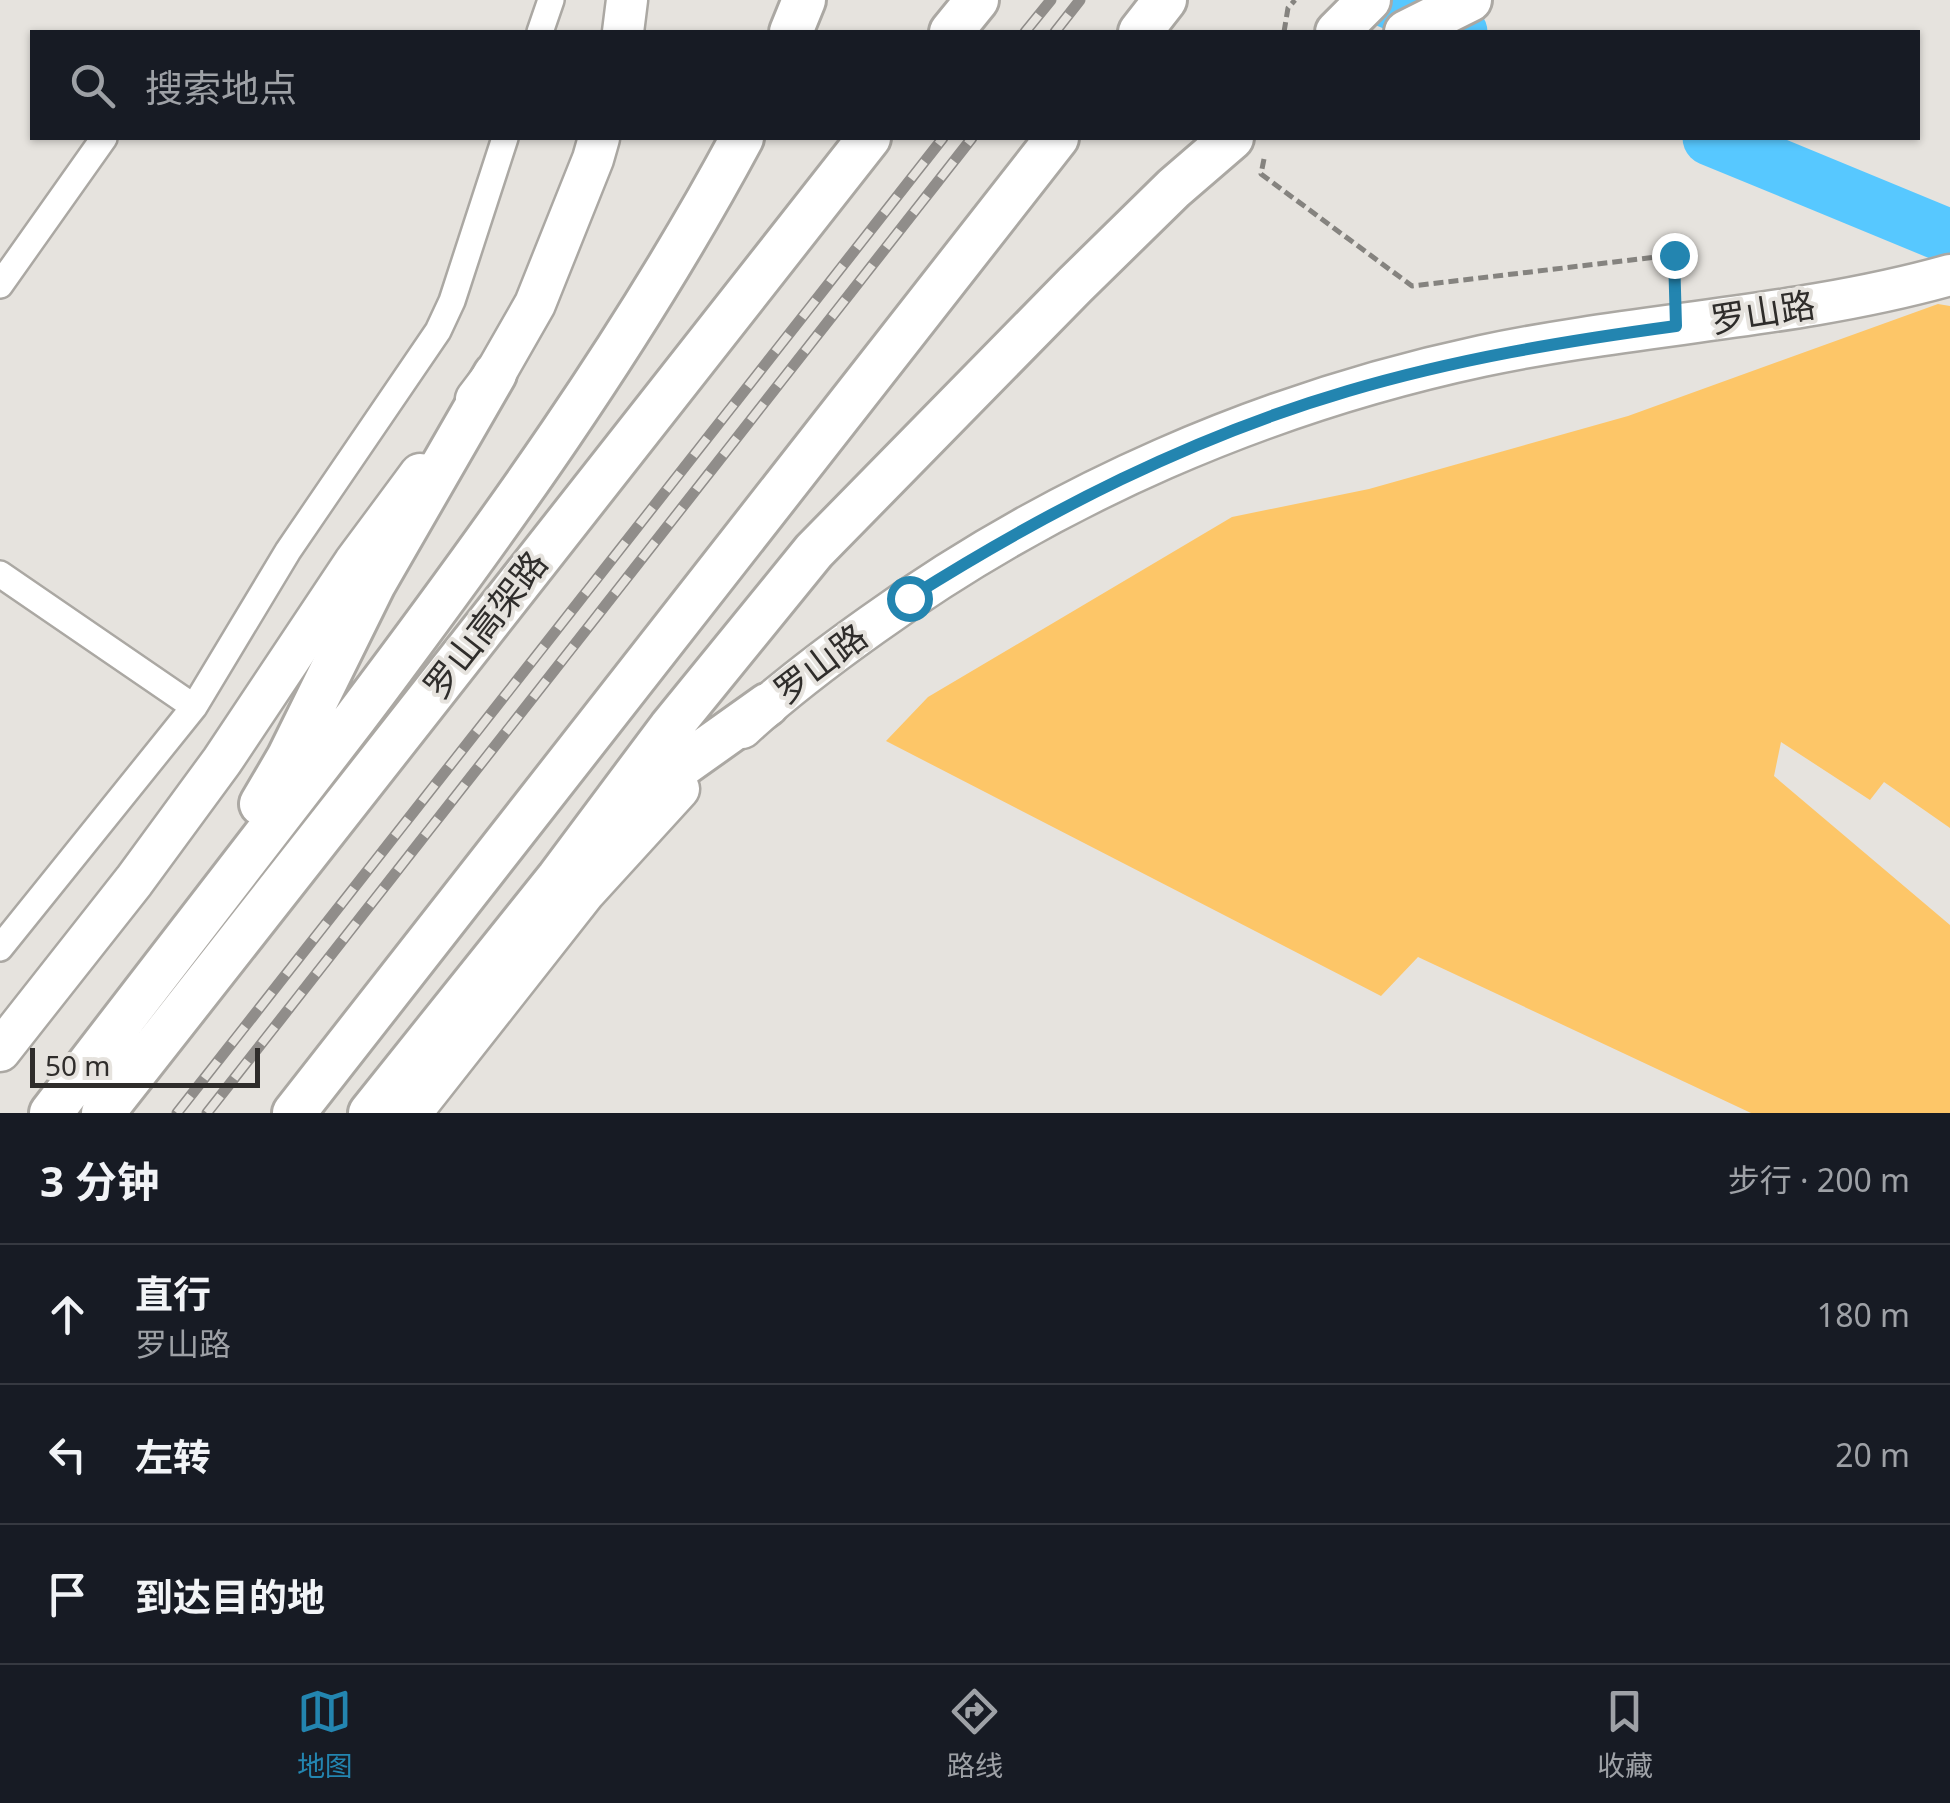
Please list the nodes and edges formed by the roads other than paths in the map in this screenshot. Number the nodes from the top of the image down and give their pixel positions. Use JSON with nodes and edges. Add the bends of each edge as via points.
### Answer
{"nodes":[{"id":1,"x":551,"y":0,"type":"edge"},
{"id":2,"x":627,"y":0,"type":"edge"},
{"id":3,"x":804,"y":0,"type":"edge"},
{"id":4,"x":977,"y":0,"type":"edge"},
{"id":5,"x":1165,"y":0,"type":"edge"},
{"id":6,"x":1369,"y":0,"type":"edge"},
{"id":7,"x":1470,"y":0,"type":"edge"},
{"id":8,"x":541,"y":30,"type":"edge"},
{"id":9,"x":622,"y":30,"type":"edge"},
{"id":10,"x":792,"y":30,"type":"edge"},
{"id":11,"x":954,"y":30,"type":"edge"},
{"id":12,"x":1142,"y":30,"type":"edge"},
{"id":13,"x":1339,"y":30,"type":"edge"},
{"id":14,"x":1410,"y":30,"type":"edge"},
{"id":15,"x":103,"y":140,"type":"edge"},
{"id":16,"x":504,"y":140,"type":"edge"},
{"id":17,"x":598,"y":140,"type":"edge"},
{"id":18,"x":741,"y":140,"type":"edge"},
{"id":19,"x":867,"y":140,"type":"edge"},
{"id":20,"x":1055,"y":140,"type":"edge"},
{"id":21,"x":1248,"y":147,"type":"edge"},
{"id":22,"x":1950,"y":275,"type":"edge"},
{"id":23,"x":0,"y":285,"type":"edge"},
{"id":24,"x":495,"y":374,"type":"junction"},
{"id":25,"x":0,"y":574,"type":"edge"},
{"id":26,"x":767,"y":705,"type":"junction"},
{"id":27,"x":194,"y":708,"type":"junction"},
{"id":28,"x":558,"y":878,"type":"junction"},
{"id":29,"x":0,"y":948,"type":"edge"},
{"id":30,"x":0,"y":1051,"type":"edge"},
{"id":31,"x":50,"y":1113,"type":"edge"},
{"id":32,"x":104,"y":1113,"type":"edge"},
{"id":33,"x":294,"y":1113,"type":"edge"},
{"id":34,"x":370,"y":1113,"type":"edge"},
{"id":35,"x":410,"y":1113,"type":"edge"}],
"edges":[{"from":1,"to":8,"type":"street"},
{"from":2,"to":9,"type":"main road"},
{"from":3,"to":10,"type":"highway"},
{"from":4,"to":11,"type":"highway"},
{"from":5,"to":12,"type":"highway"},
{"from":6,"to":13,"type":"highway"},
{"from":7,"to":14,"type":"highway"},
{"from":15,"to":23,"type":"street"},
{"from":16,"to":27,"type":"street","via":[[438,330],[288,550]]},
{"from":17,"to":24,"type":"main road","via":[[535,304]]},
{"from":18,"to":31,"type":"highway","via":[[660,281],[464,573]]},
{"from":19,"to":32,"type":"highway","name":"罗山高架路"},
{"from":20,"to":33,"type":"highway"},
{"from":21,"to":28,"type":"highway","via":[[1174,188],[814,551]]},
{"from":22,"to":26,"type":"main road","name":"罗山路","via":[[1811,306],[1554,343],[1420,371],[1198,444],[984,551],[880,618]]},
{"from":24,"to":30,"type":"main road","via":[[354,563],[222,761]]},
{"from":24,"to":31,"type":"highway","via":[[374,584],[242,836]]},
{"from":25,"to":27,"type":"street"},
{"from":26,"to":28,"type":"highway","via":[[680,767]]},
{"from":26,"to":35,"type":"main road","name":"罗山路","via":[[585,892]]},
{"from":27,"to":29,"type":"street"},
{"from":28,"to":34,"type":"highway"}]}
